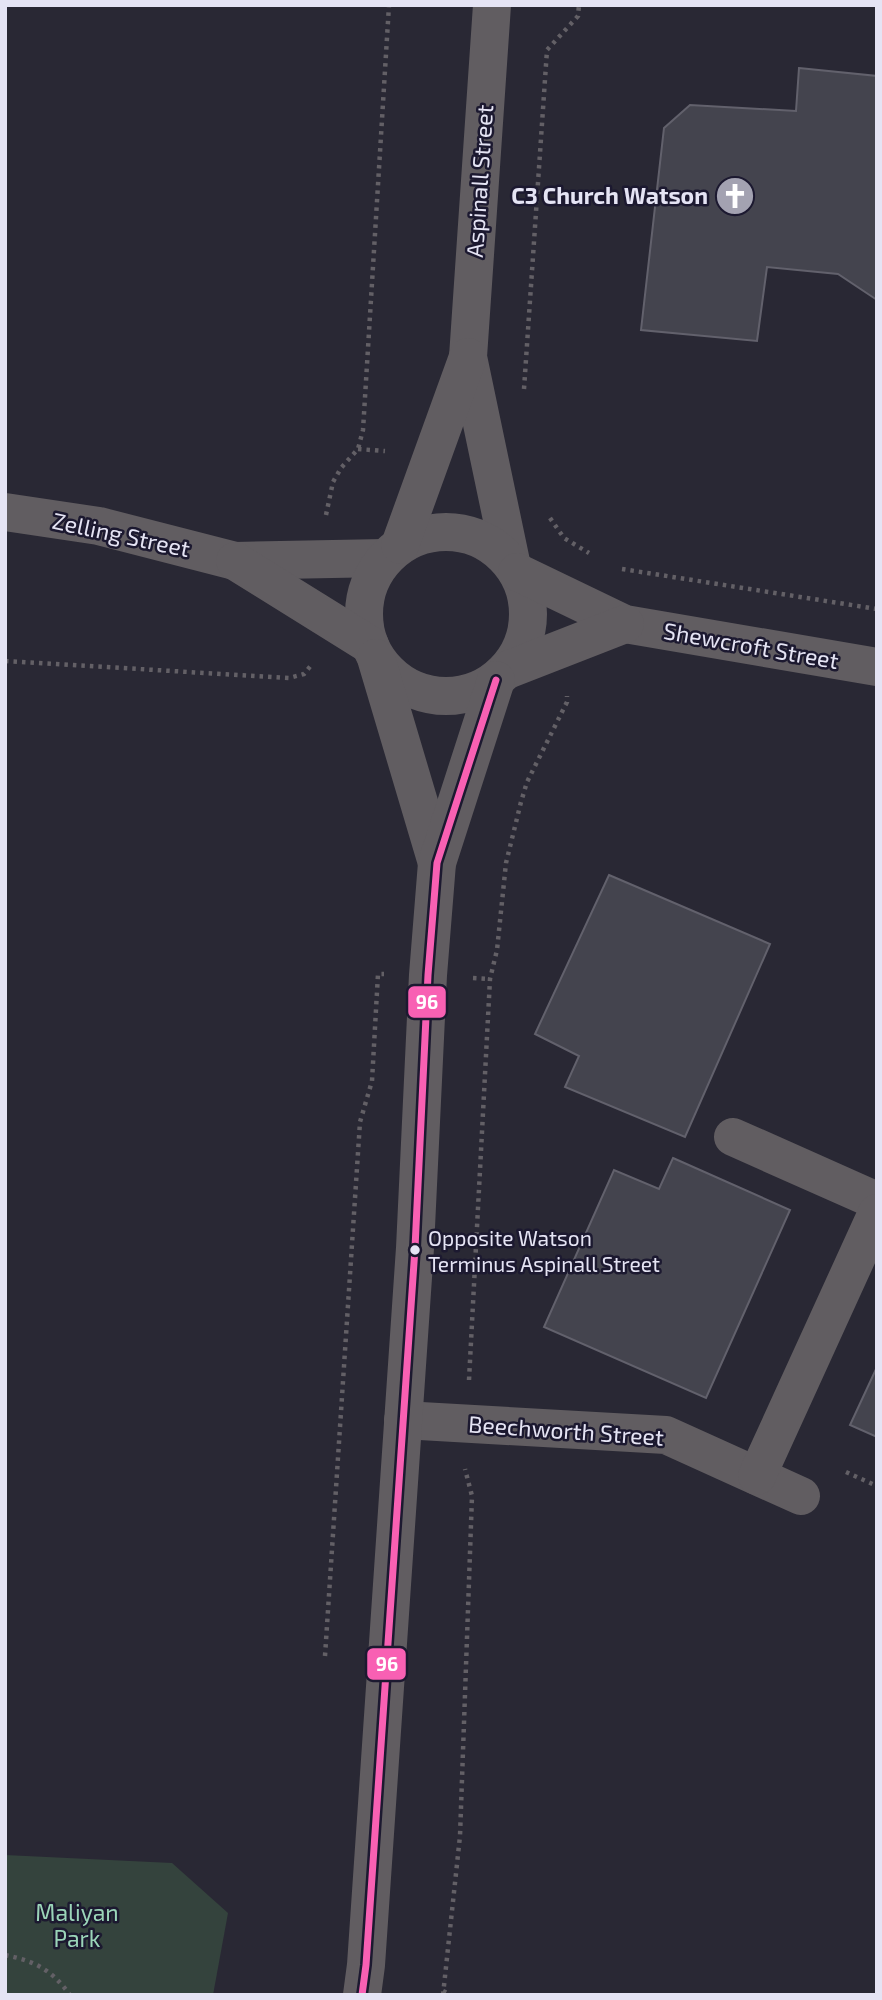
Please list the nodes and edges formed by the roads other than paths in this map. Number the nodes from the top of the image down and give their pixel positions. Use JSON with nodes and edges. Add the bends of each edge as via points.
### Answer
{"nodes":[{"id":1,"x":492,"y":5,"type":"edge"},
{"id":2,"x":468,"y":357,"type":"junction"},
{"id":3,"x":5,"y":512,"type":"edge"},
{"id":4,"x":392,"y":551,"type":"junction"},
{"id":5,"x":235,"y":561,"type":"junction"},
{"id":6,"x":514,"y":567,"type":"junction"},
{"id":7,"x":625,"y":624,"type":"junction"},
{"id":8,"x":373,"y":651,"type":"junction"},
{"id":9,"x":877,"y":667,"type":"edge"},
{"id":10,"x":501,"y":675,"type":"junction"},
{"id":11,"x":437,"y":863,"type":"junction"},
{"id":12,"x":733,"y":1137,"type":"dead end"},
{"id":13,"x":877,"y":1201,"type":"edge"},
{"id":14,"x":877,"y":1213,"type":"edge"},
{"id":15,"x":403,"y":1420,"type":"junction"},
{"id":16,"x":757,"y":1476,"type":"junction"},
{"id":17,"x":801,"y":1496,"type":"dead end"},
{"id":18,"x":362,"y":1995,"type":"edge"}],
"edges":[{"from":1,"to":2,"type":"street","name":"Aspinall Street"},
{"from":2,"to":4,"type":"street","name":"Aspinall Street"},
{"from":2,"to":6,"type":"street","name":"Aspinall Street"},
{"from":3,"to":5,"type":"street","name":"Zelling Street","via":[[99,526]]},
{"from":4,"to":5,"type":"street","name":"Zelling Street"},
{"from":4,"to":6,"type":"street","via":[[417,536],[445,531],[472,535],[496,548]]},
{"from":4,"to":8,"type":"street","via":[[374,573],[365,599],[365,626]]},
{"from":5,"to":8,"type":"street","name":"Zelling Street"},
{"from":6,"to":7,"type":"street","name":"Shewcroft Street"},
{"from":6,"to":10,"type":"street","via":[[528,602],[528,626],[520,650]]},
{"from":7,"to":9,"type":"street","name":"Shewcroft Street"},
{"from":7,"to":10,"type":"street"},
{"from":8,"to":10,"type":"street","via":[[392,677],[416,691],[443,697],[471,693]]},
{"from":8,"to":11,"type":"street"},
{"from":10,"to":11,"type":"street"},
{"from":11,"to":15,"type":"street"},
{"from":12,"to":13,"type":"street"},
{"from":14,"to":16,"type":"street"},
{"from":15,"to":16,"type":"street","name":"Beechworth Street","via":[[666,1435]]},
{"from":15,"to":18,"type":"street"},
{"from":16,"to":17,"type":"street","name":"Beechworth Street"}]}
